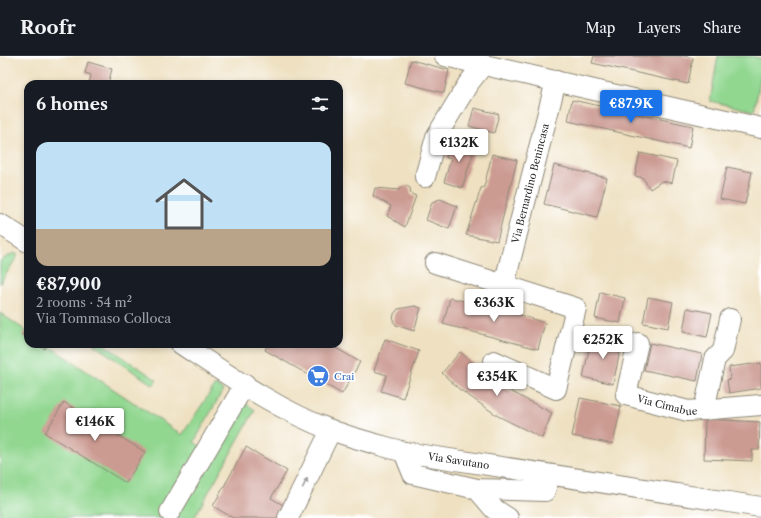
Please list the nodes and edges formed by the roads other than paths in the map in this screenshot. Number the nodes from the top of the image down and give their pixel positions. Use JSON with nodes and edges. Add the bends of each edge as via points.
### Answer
{"nodes":[{"id":1,"x":445,"y":56,"type":"edge"},
{"id":2,"x":483,"y":65,"type":"junction"},
{"id":3,"x":556,"y":81,"type":"junction"},
{"id":4,"x":761,"y":128,"type":"edge"},
{"id":5,"x":425,"y":177,"type":"dead end"},
{"id":6,"x":2,"y":229,"type":"edge"},
{"id":7,"x":24,"y":240,"type":"edge"},
{"id":8,"x":435,"y":263,"type":"dead end"},
{"id":9,"x":504,"y":285,"type":"junction"},
{"id":10,"x":730,"y":319,"type":"dead end"},
{"id":11,"x":638,"y":343,"type":"dead end"},
{"id":12,"x":187,"y":348,"type":"edge"},
{"id":13,"x":494,"y":361,"type":"dead end"},
{"id":14,"x":245,"y":384,"type":"junction"},
{"id":15,"x":761,"y":405,"type":"edge"},
{"id":16,"x":704,"y":410,"type":"junction"},
{"id":17,"x":331,"y":430,"type":"junction"},
{"id":18,"x":404,"y":452,"type":"junction"},
{"id":19,"x":550,"y":475,"type":"junction"},
{"id":20,"x":477,"y":489,"type":"junction"},
{"id":21,"x":761,"y":507,"type":"edge"},
{"id":22,"x":170,"y":512,"type":"dead end"},
{"id":23,"x":288,"y":518,"type":"edge"},
{"id":24,"x":508,"y":518,"type":"edge"}],
"edges":[{"from":1,"to":2,"type":"street"},
{"from":2,"to":3,"type":"street"},
{"from":2,"to":5,"type":"street","via":[[468,84],[436,137]]},
{"from":3,"to":4,"type":"street"},
{"from":3,"to":9,"type":"street","name":"Via Bernardino Benincasa"},
{"from":6,"to":7,"type":"street"},
{"from":8,"to":9,"type":"street"},
{"from":9,"to":13,"type":"street","via":[[576,308],[556,389]]},
{"from":10,"to":16,"type":"street","via":[[723,351],[715,359]]},
{"from":11,"to":16,"type":"street","name":"Via Cimabue","via":[[626,395],[688,411]]},
{"from":12,"to":14,"type":"street","name":"Via Savutano"},
{"from":14,"to":17,"type":"street","name":"Via Savutano","via":[[289,411]]},
{"from":14,"to":22,"type":"street"},
{"from":15,"to":16,"type":"street","name":"Via Cimabue"},
{"from":17,"to":18,"type":"street","name":"Via Savutano"},
{"from":23,"to":17,"type":"street","one_way":true},
{"from":18,"to":19,"type":"street","name":"Via Savutano"},
{"from":18,"to":20,"type":"street","via":[[413,474]]},
{"from":19,"to":20,"type":"street","via":[[545,491]]},
{"from":19,"to":21,"type":"street","name":"Via Savutano"},
{"from":20,"to":24,"type":"street","via":[[494,509]]}]}
